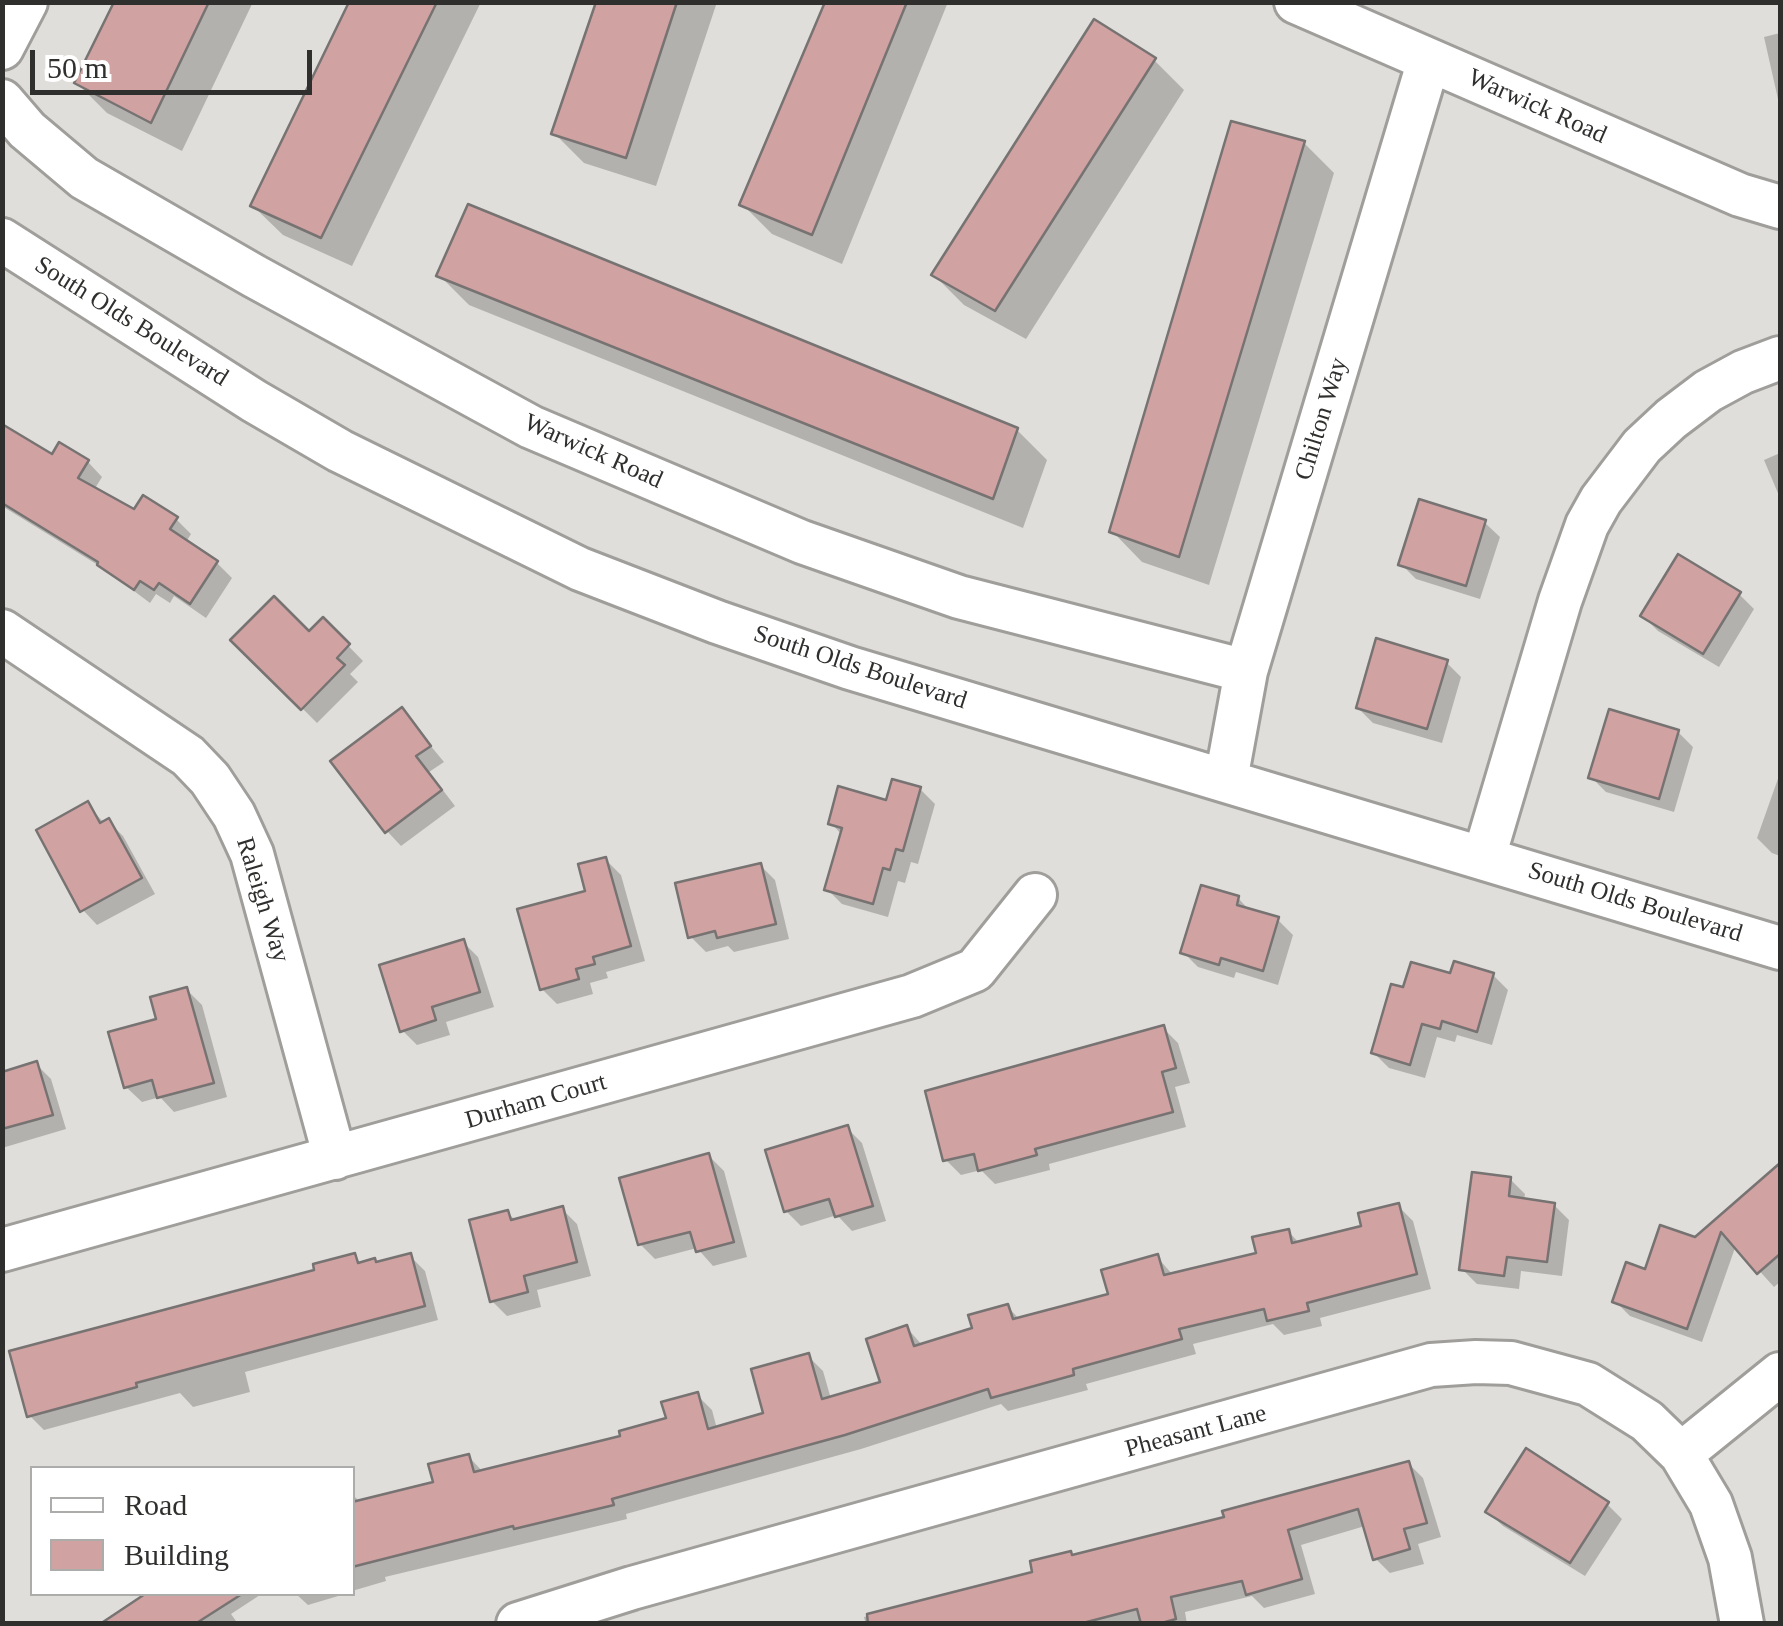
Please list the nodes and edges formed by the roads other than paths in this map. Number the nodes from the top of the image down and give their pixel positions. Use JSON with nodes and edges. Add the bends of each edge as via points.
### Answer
{"nodes":[{"id":1,"x":26,"y":2,"type":"edge"},
{"id":2,"x":1296,"y":2,"type":"edge"},
{"id":3,"x":2,"y":48,"type":"edge"},
{"id":4,"x":1429,"y":60,"type":"junction"},
{"id":5,"x":2,"y":100,"type":"edge"},
{"id":6,"x":1780,"y":207,"type":"edge"},
{"id":7,"x":9,"y":258,"type":"edge"},
{"id":8,"x":1780,"y":358,"type":"edge"},
{"id":9,"x":2,"y":631,"type":"edge"},
{"id":10,"x":1246,"y":671,"type":"junction"},
{"id":11,"x":1226,"y":780,"type":"junction"},
{"id":12,"x":1484,"y":857,"type":"junction"},
{"id":13,"x":1035,"y":896,"type":"dead end"},
{"id":14,"x":1780,"y":948,"type":"edge"},
{"id":15,"x":335,"y":1158,"type":"junction"},
{"id":16,"x":2,"y":1250,"type":"edge"},
{"id":17,"x":1780,"y":1374,"type":"edge"},
{"id":18,"x":1682,"y":1454,"type":"junction"},
{"id":19,"x":518,"y":1624,"type":"edge"},
{"id":20,"x":1742,"y":1624,"type":"edge"}],
"edges":[{"from":1,"to":3,"type":"street"},
{"from":2,"to":4,"type":"street","name":"Warwick Road"},
{"from":4,"to":6,"type":"street","name":"Warwick Road"},
{"from":4,"to":10,"type":"street","name":"Chilton Way"},
{"from":5,"to":10,"type":"street","name":"Warwick Road","via":[[84,178],[531,427],[802,542],[960,598]]},
{"from":7,"to":11,"type":"street","name":"South Olds Boulevard","via":[[340,451],[580,568],[850,668]]},
{"from":8,"to":12,"type":"street","via":[[1708,391],[1671,419],[1600,500],[1560,601]]},
{"from":9,"to":15,"type":"street","name":"Raleigh Way","via":[[188,756],[210,778],[252,854]]},
{"from":10,"to":11,"type":"street","name":"Chilton Way"},
{"from":11,"to":12,"type":"street","name":"South Olds Boulevard"},
{"from":12,"to":14,"type":"street","name":"South Olds Boulevard"},
{"from":13,"to":15,"type":"street","name":"Durham Court","via":[[975,970],[912,996]]},
{"from":15,"to":16,"type":"street","name":"Durham Court"},
{"from":17,"to":18,"type":"street"},
{"from":18,"to":19,"type":"street","name":"Pheasant Lane","via":[[1588,1384],[1511,1363],[1431,1365]]},
{"from":18,"to":20,"type":"street","name":"Pheasant Lane","via":[[1711,1504]]}]}
